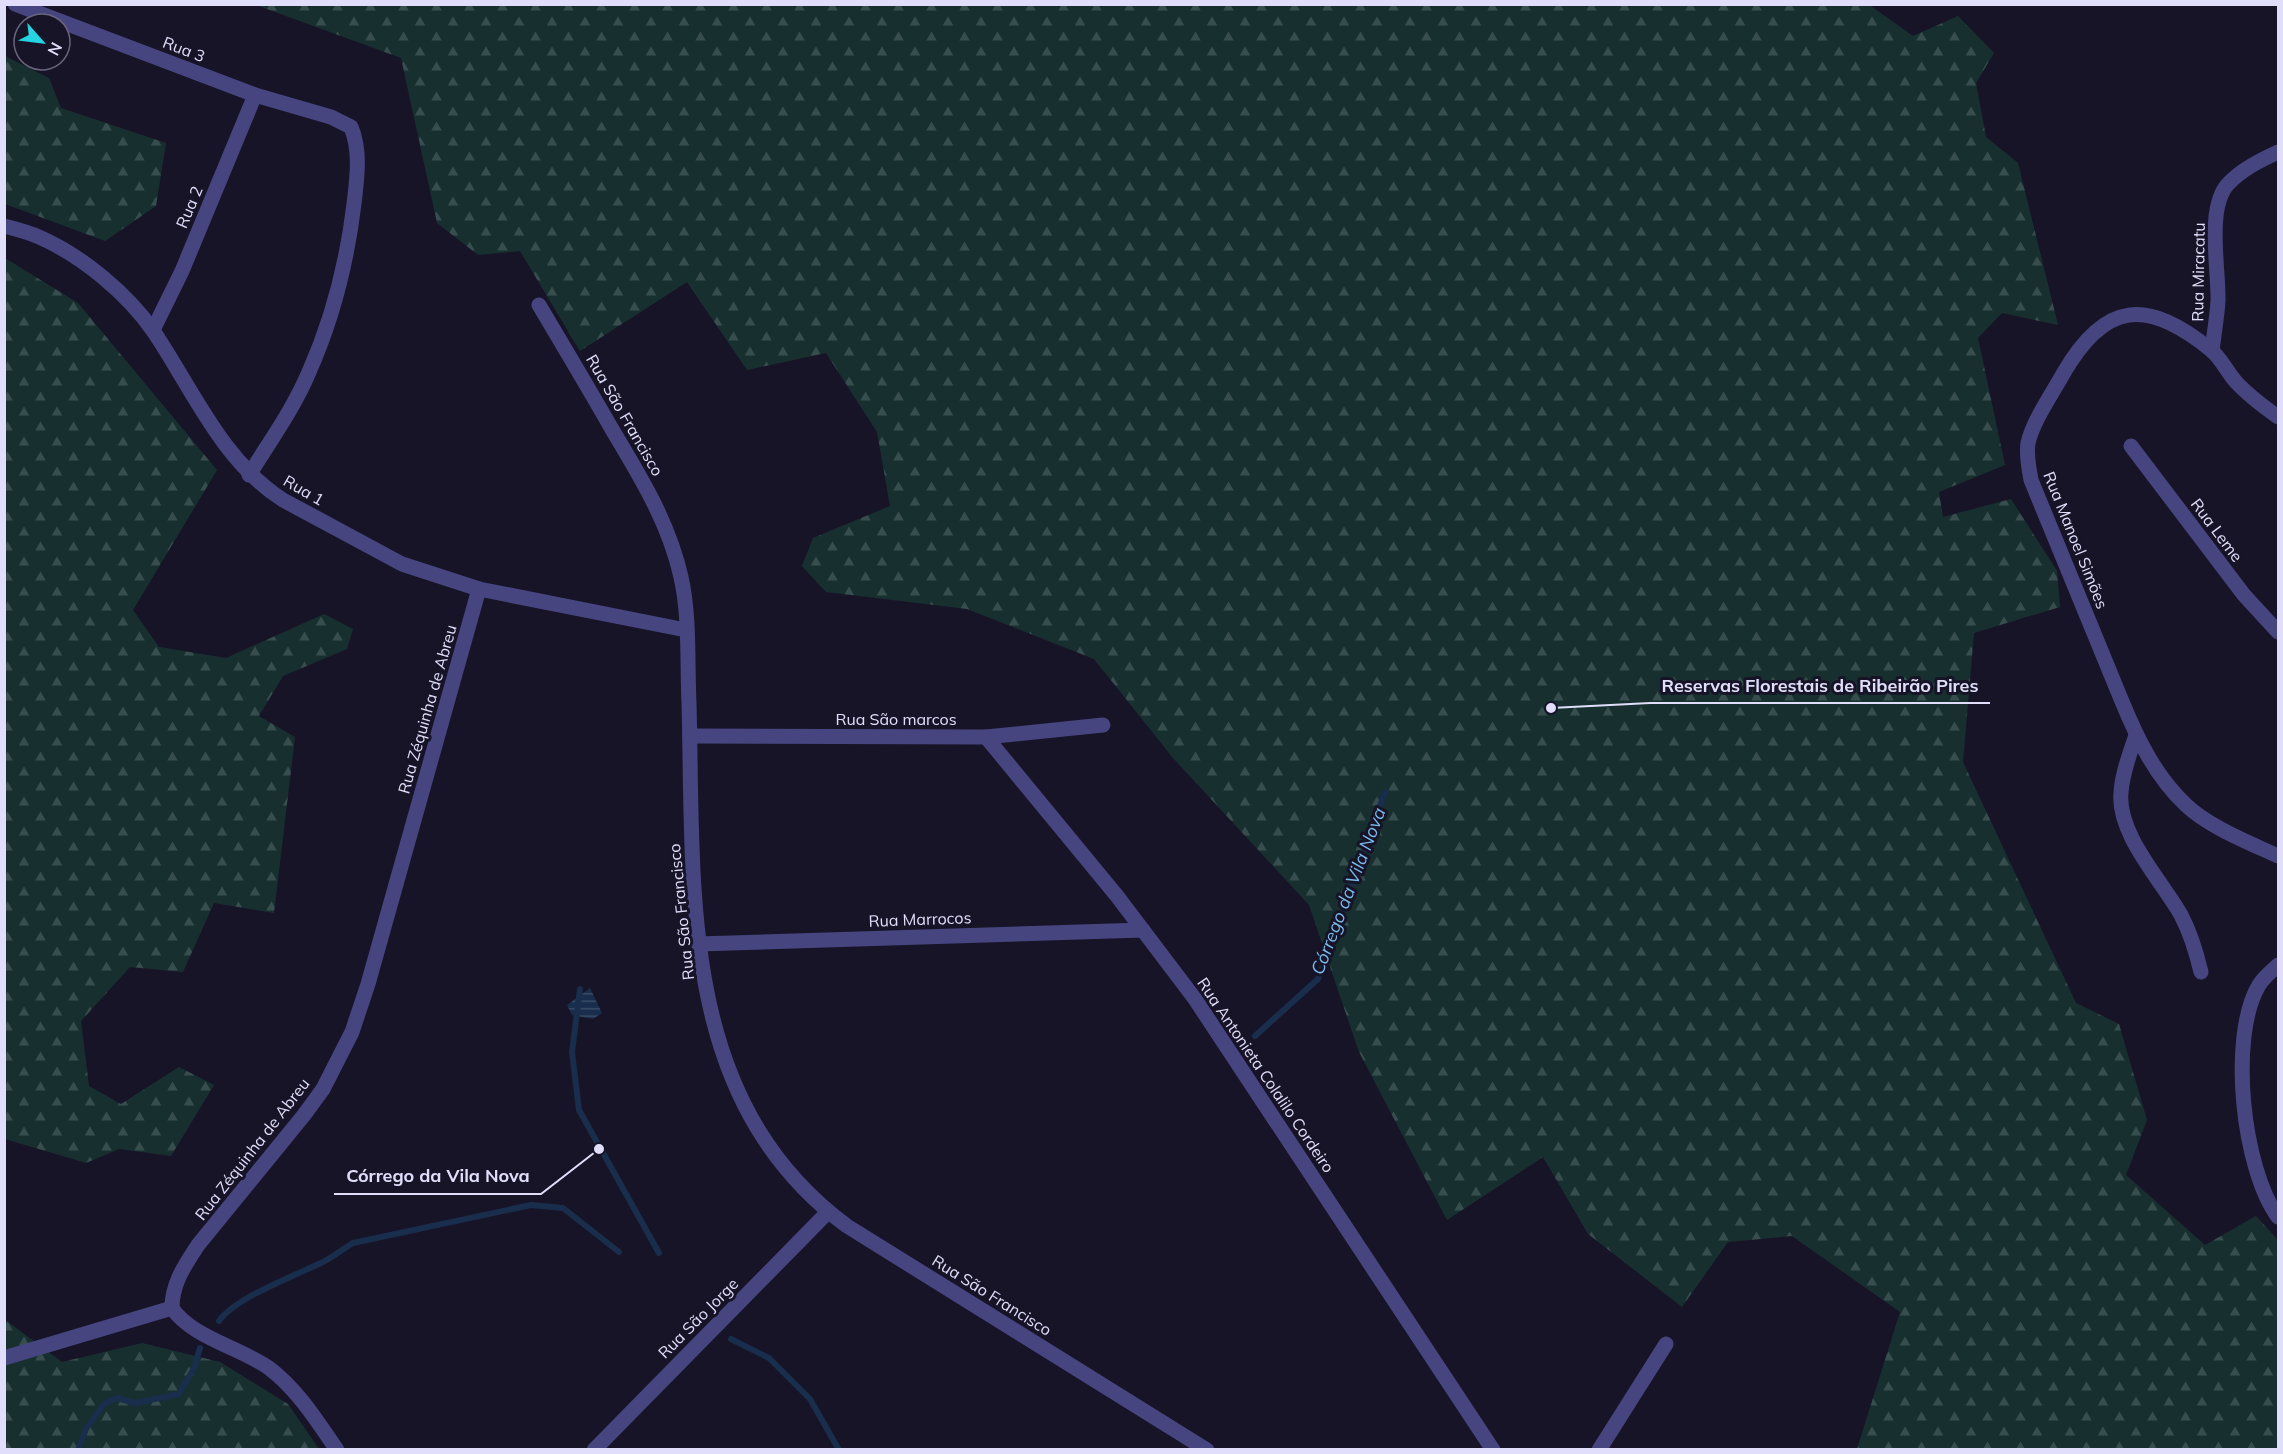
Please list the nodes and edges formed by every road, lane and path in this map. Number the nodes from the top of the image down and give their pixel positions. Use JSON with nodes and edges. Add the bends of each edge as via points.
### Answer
{"nodes":[{"id":1,"x":15,"y":4,"type":"edge"},
{"id":2,"x":255,"y":95,"type":"junction"},
{"id":3,"x":2278,"y":152,"type":"edge"},
{"id":4,"x":4,"y":226,"type":"edge"},
{"id":5,"x":540,"y":305,"type":"dead end"},
{"id":6,"x":153,"y":330,"type":"junction"},
{"id":7,"x":2212,"y":351,"type":"junction"},
{"id":8,"x":2278,"y":417,"type":"edge"},
{"id":9,"x":2131,"y":446,"type":"dead end"},
{"id":10,"x":249,"y":475,"type":"junction"},
{"id":11,"x":479,"y":589,"type":"junction"},
{"id":12,"x":686,"y":630,"type":"junction"},
{"id":13,"x":2278,"y":632,"type":"edge"},
{"id":14,"x":1102,"y":725,"type":"dead end"},
{"id":15,"x":2136,"y":735,"type":"junction"},
{"id":16,"x":690,"y":736,"type":"junction"},
{"id":17,"x":986,"y":737,"type":"junction"},
{"id":18,"x":2278,"y":856,"type":"edge"},
{"id":19,"x":1143,"y":930,"type":"junction"},
{"id":20,"x":698,"y":944,"type":"junction"},
{"id":21,"x":2278,"y":965,"type":"edge"},
{"id":22,"x":2202,"y":972,"type":"dead end"},
{"id":23,"x":828,"y":1212,"type":"junction"},
{"id":24,"x":2278,"y":1217,"type":"edge"},
{"id":25,"x":172,"y":1308,"type":"junction"},
{"id":26,"x":1666,"y":1344,"type":"dead end"},
{"id":27,"x":4,"y":1358,"type":"edge"},
{"id":28,"x":337,"y":1449,"type":"edge"},
{"id":29,"x":594,"y":1449,"type":"edge"},
{"id":30,"x":1207,"y":1449,"type":"edge"},
{"id":31,"x":1493,"y":1449,"type":"edge"},
{"id":32,"x":1599,"y":1449,"type":"edge"}],
"edges":[{"from":1,"to":2,"type":"street","name":"Rua 3"},
{"from":2,"to":6,"type":"street","name":"Rua 2","via":[[182,271]]},
{"from":2,"to":10,"type":"street","name":"Rua 3","via":[[341,121],[351,127],[358,147],[351,233],[340,288],[309,372]]},
{"from":3,"to":7,"type":"street","name":"Rua Miracatu","via":[[2227,185],[2218,205],[2218,302]]},
{"from":4,"to":6,"type":"street","name":"Rua 1","via":[[39,237],[76,257],[112,285]]},
{"from":5,"to":12,"type":"street","name":"Rua São Francisco","via":[[664,522],[682,579]]},
{"from":6,"to":10,"type":"street","name":"Rua 1"},
{"from":7,"to":8,"type":"street","name":"Rua Manoel Simões","via":[[2236,382]]},
{"from":7,"to":15,"type":"street","name":"Rua Manoel Simões","via":[[2168,322],[2137,313],[2113,318],[2074,354],[2028,443],[2031,480]]},
{"from":9,"to":13,"type":"street","name":"Rua Leme","via":[[2244,596]]},
{"from":10,"to":11,"type":"street","name":"Rua 1","via":[[283,500],[402,564]]},
{"from":11,"to":12,"type":"street","name":"Rua 1"},
{"from":11,"to":25,"type":"street","name":"Rua Zéquinha de Abreu","via":[[352,1032],[323,1089],[183,1267],[175,1283]]},
{"from":12,"to":16,"type":"street","name":"Rua São Francisco"},
{"from":14,"to":17,"type":"street","name":"Rua São marcos"},
{"from":15,"to":18,"type":"street","name":"Rua Manoel Simões","via":[[2152,765],[2186,806],[2225,831]]},
{"from":15,"to":22,"type":"street","via":[[2120,795],[2123,818],[2181,915]]},
{"from":16,"to":17,"type":"street","name":"Rua São marcos"},
{"from":16,"to":20,"type":"street","name":"Rua São Francisco","via":[[690,836]]},
{"from":17,"to":19,"type":"street","name":"Rua Antonieta Colalilo Cordeiro"},
{"from":19,"to":20,"type":"street","name":"Rua Marrocos"},
{"from":19,"to":31,"type":"street","name":"Rua Antonieta Colalilo Cordeiro","via":[[1195,999]]},
{"from":20,"to":23,"type":"street","name":"Rua São Francisco","via":[[722,1052],[747,1112],[796,1182]]},
{"from":21,"to":24,"type":"street","via":[[2259,985],[2250,1006],[2241,1060],[2246,1124],[2260,1180]]},
{"from":23,"to":29,"type":"street","name":"Rua São Jorge"},
{"from":23,"to":30,"type":"street","name":"Rua São Francisco"},
{"from":25,"to":27,"type":"street"},
{"from":25,"to":28,"type":"street","via":[[185,1322],[255,1359],[284,1380]]},
{"from":26,"to":32,"type":"street"}]}
